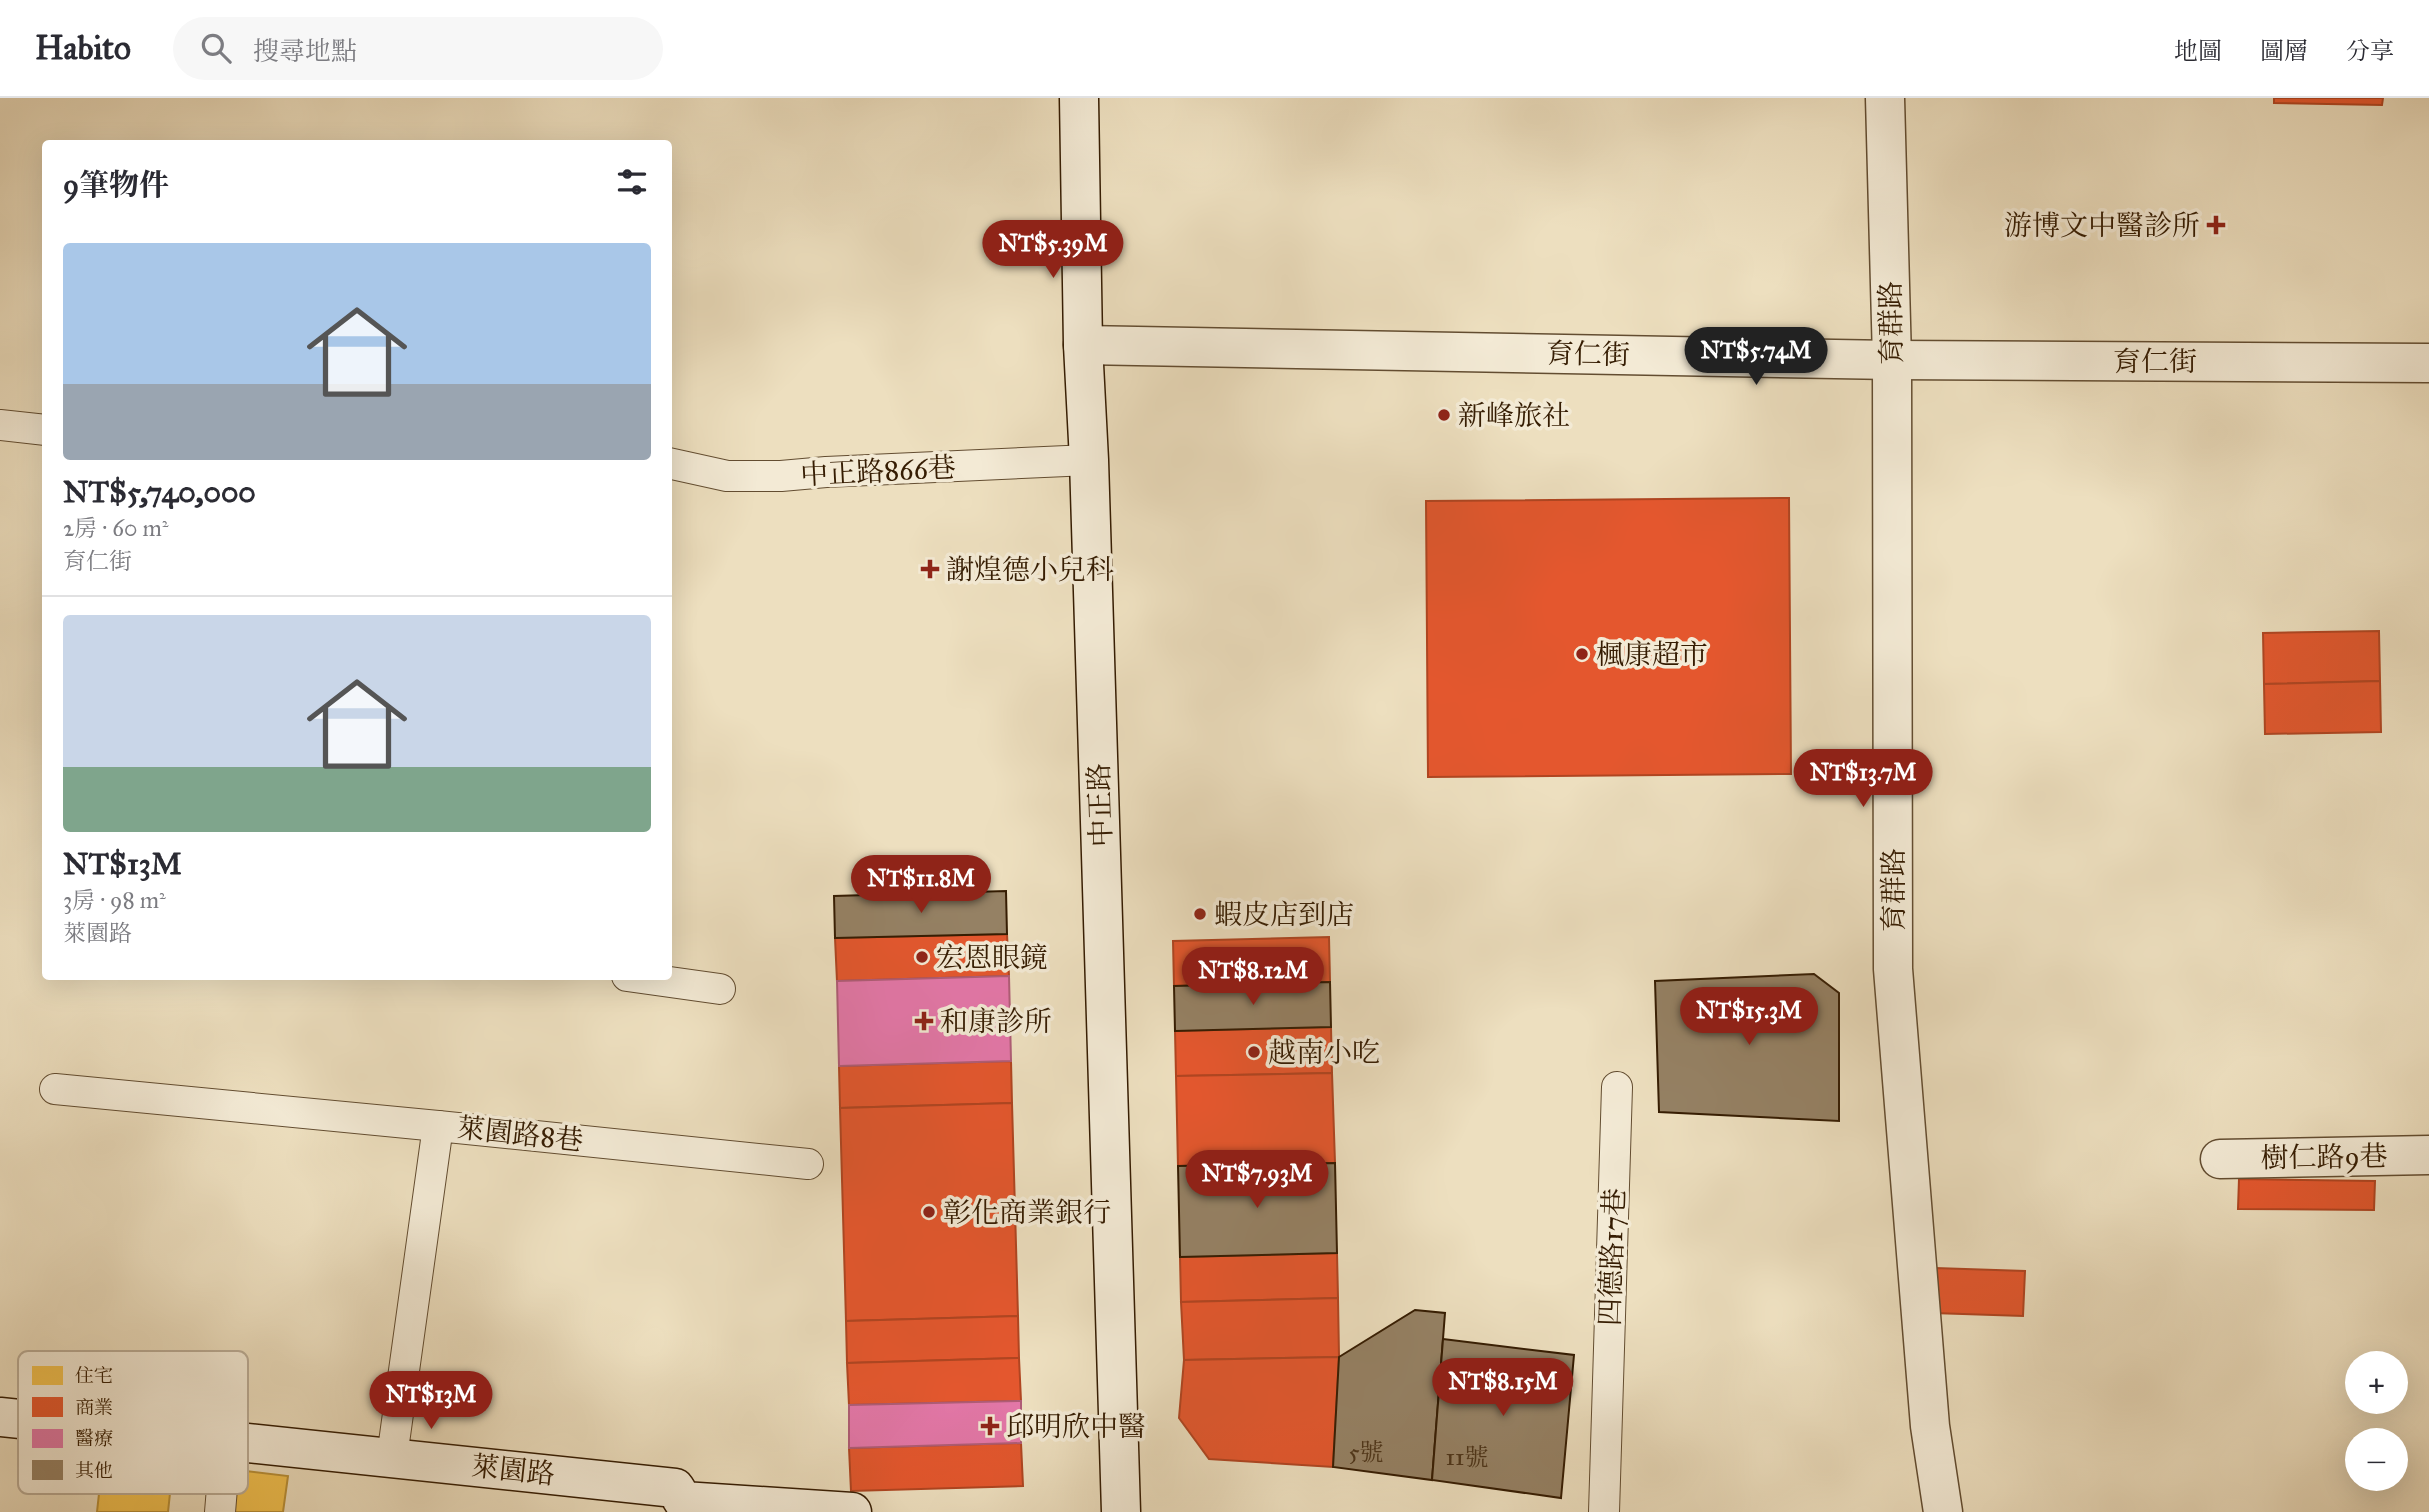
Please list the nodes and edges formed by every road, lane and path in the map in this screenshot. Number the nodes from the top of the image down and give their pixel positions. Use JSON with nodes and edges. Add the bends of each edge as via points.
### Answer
{"nodes":[{"id":1,"x":1079,"y":98,"type":"edge"},
{"id":2,"x":1885,"y":98,"type":"edge"},
{"id":3,"x":1083,"y":345,"type":"junction"},
{"id":4,"x":1892,"y":360,"type":"junction"},
{"id":5,"x":2429,"y":363,"type":"edge"},
{"id":6,"x":0,"y":425,"type":"edge"},
{"id":7,"x":42,"y":430,"type":"edge"},
{"id":8,"x":1089,"y":460,"type":"junction"},
{"id":9,"x":672,"y":464,"type":"edge"},
{"id":10,"x":655,"y":980,"type":"edge"},
{"id":11,"x":720,"y":989,"type":"dead end"},
{"id":12,"x":1617,"y":1087,"type":"dead end"},
{"id":13,"x":55,"y":1089,"type":"dead end"},
{"id":14,"x":438,"y":1126,"type":"junction"},
{"id":15,"x":2429,"y":1155,"type":"edge"},
{"id":16,"x":2220,"y":1159,"type":"dead end"},
{"id":17,"x":808,"y":1164,"type":"dead end"},
{"id":18,"x":0,"y":1417,"type":"edge"},
{"id":19,"x":18,"y":1419,"type":"edge"},
{"id":20,"x":248,"y":1442,"type":"edge"},
{"id":21,"x":392,"y":1457,"type":"junction"},
{"id":22,"x":222,"y":1494,"type":"edge"},
{"id":23,"x":675,"y":1500,"type":"edge"},
{"id":24,"x":220,"y":1512,"type":"edge"},
{"id":25,"x":852,"y":1512,"type":"edge"},
{"id":26,"x":1121,"y":1512,"type":"edge"},
{"id":27,"x":1604,"y":1512,"type":"edge"},
{"id":28,"x":1942,"y":1512,"type":"edge"}],
"edges":[{"from":1,"to":3,"type":"street","name":"中正路"},
{"from":2,"to":4,"type":"street","name":"育群路"},
{"from":3,"to":4,"type":"street","name":"育仁街"},
{"from":3,"to":8,"type":"street","name":"中正路"},
{"from":4,"to":5,"type":"street","name":"育仁街"},
{"from":4,"to":28,"type":"street","name":"育群路","via":[[1893,969],[1929,1412]]},
{"from":6,"to":7,"type":"lane"},
{"from":8,"to":9,"type":"lane","name":"中正路866巷","via":[[781,476],[727,476]]},
{"from":8,"to":26,"type":"street","name":"中正路"},
{"from":10,"to":11,"type":"lane"},
{"from":12,"to":27,"type":"lane","name":"四德路17巷"},
{"from":13,"to":14,"type":"lane"},
{"from":14,"to":17,"type":"lane","name":"萊園路8巷"},
{"from":14,"to":21,"type":"lane","name":"萊園路8巷"},
{"from":15,"to":16,"type":"street","name":"樹仁路9巷"},
{"from":18,"to":19,"type":"street","name":"萊園路"},
{"from":20,"to":21,"type":"street","name":"萊園路"},
{"from":21,"to":23,"type":"street","name":"萊園路"},
{"from":22,"to":24,"type":"lane"},
{"from":23,"to":25,"type":"street","name":"萊園路"}]}
